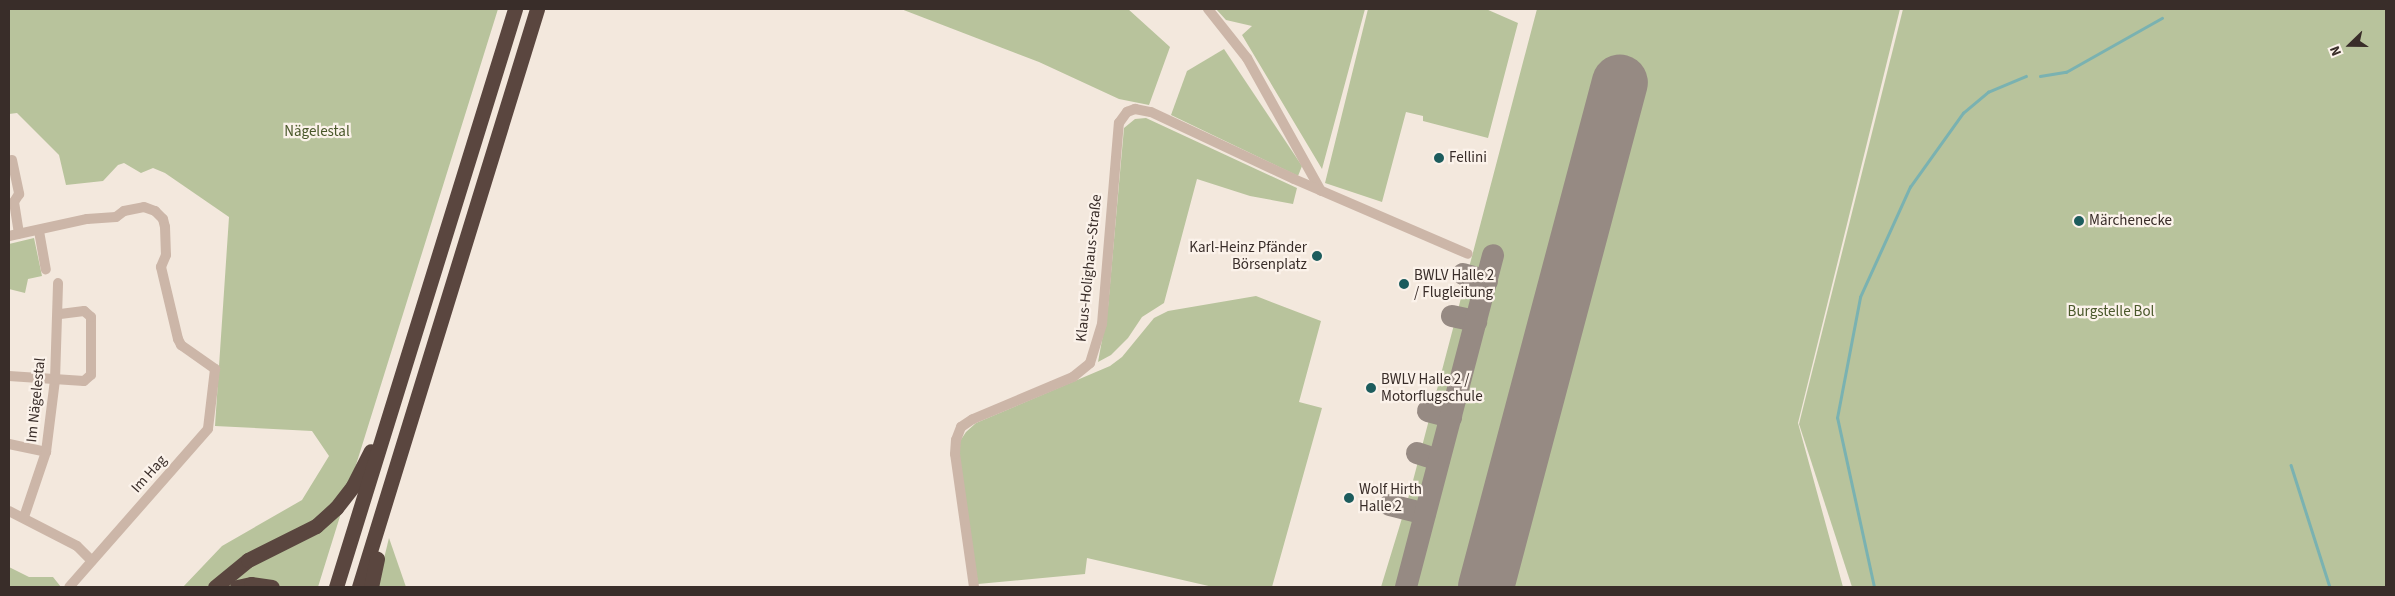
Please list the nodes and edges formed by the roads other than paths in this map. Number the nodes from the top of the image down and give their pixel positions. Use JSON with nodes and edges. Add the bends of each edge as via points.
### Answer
{"nodes":[{"id":1,"x":515,"y":9,"type":"edge"},
{"id":2,"x":537,"y":9,"type":"edge"},
{"id":3,"x":1208,"y":9,"type":"edge"},
{"id":4,"x":12,"y":160,"type":"dead end"},
{"id":5,"x":1321,"y":191,"type":"junction"},
{"id":6,"x":39,"y":231,"type":"junction"},
{"id":7,"x":14,"y":235,"type":"edge"},
{"id":8,"x":1468,"y":254,"type":"dead end"},
{"id":9,"x":46,"y":269,"type":"dead end"},
{"id":10,"x":58,"y":283,"type":"dead end"},
{"id":11,"x":58,"y":314,"type":"junction"},
{"id":12,"x":9,"y":376,"type":"edge"},
{"id":13,"x":55,"y":380,"type":"junction"},
{"id":14,"x":9,"y":444,"type":"edge"},
{"id":15,"x":380,"y":446,"type":"junction"},
{"id":16,"x":46,"y":452,"type":"junction"},
{"id":17,"x":9,"y":511,"type":"edge"},
{"id":18,"x":24,"y":517,"type":"junction"},
{"id":19,"x":373,"y":538,"type":"junction"},
{"id":20,"x":91,"y":560,"type":"junction"},
{"id":21,"x":70,"y":587,"type":"edge"},
{"id":22,"x":215,"y":587,"type":"edge"},
{"id":23,"x":237,"y":587,"type":"edge"},
{"id":24,"x":272,"y":587,"type":"edge"},
{"id":25,"x":336,"y":587,"type":"edge"},
{"id":26,"x":359,"y":587,"type":"edge"},
{"id":27,"x":371,"y":587,"type":"edge"},
{"id":28,"x":974,"y":587,"type":"edge"}],
"edges":[{"from":1,"to":15,"type":"highway"},
{"from":2,"to":19,"type":"highway"},
{"from":3,"to":5,"type":"street","via":[[1247,58]]},
{"from":4,"to":7,"type":"street","via":[[19,194],[14,202]]},
{"from":5,"to":8,"type":"street","name":"Klaus-Holighaus-Straße"},
{"from":5,"to":28,"type":"street","name":"Klaus-Holighaus-Straße","via":[[1152,112],[1134,109],[1127,112],[1119,123],[1102,324],[1090,363],[1073,377],[973,419],[961,427],[956,440],[955,454]]},
{"from":6,"to":7,"type":"street"},
{"from":6,"to":9,"type":"street"},
{"from":6,"to":20,"type":"street","name":"Im Hag","via":[[87,219],[116,217],[124,211],[144,207],[160,215],[166,237],[166,255],[161,267],[178,339],[215,369],[208,430]]},
{"from":10,"to":11,"type":"street","name":"Im Nägelestal"},
{"from":11,"to":13,"type":"street","name":"Im Nägelestal"},
{"from":11,"to":13,"type":"street","via":[[84,311],[91,317],[90,375],[84,381]]},
{"from":12,"to":13,"type":"street"},
{"from":13,"to":16,"type":"street","name":"Im Nägelestal"},
{"from":14,"to":16,"type":"street"},
{"from":15,"to":22,"type":"highway","via":[[368,453],[353,486],[316,526],[248,560]]},
{"from":15,"to":25,"type":"highway"},
{"from":16,"to":18,"type":"street","name":"Im Nägelestal"},
{"from":17,"to":18,"type":"street"},
{"from":18,"to":20,"type":"street","via":[[77,546]]},
{"from":19,"to":26,"type":"highway"},
{"from":19,"to":27,"type":"highway","via":[[377,559]]},
{"from":20,"to":21,"type":"street","name":"Im Hag"},
{"from":23,"to":24,"type":"highway","via":[[251,584]]}]}
